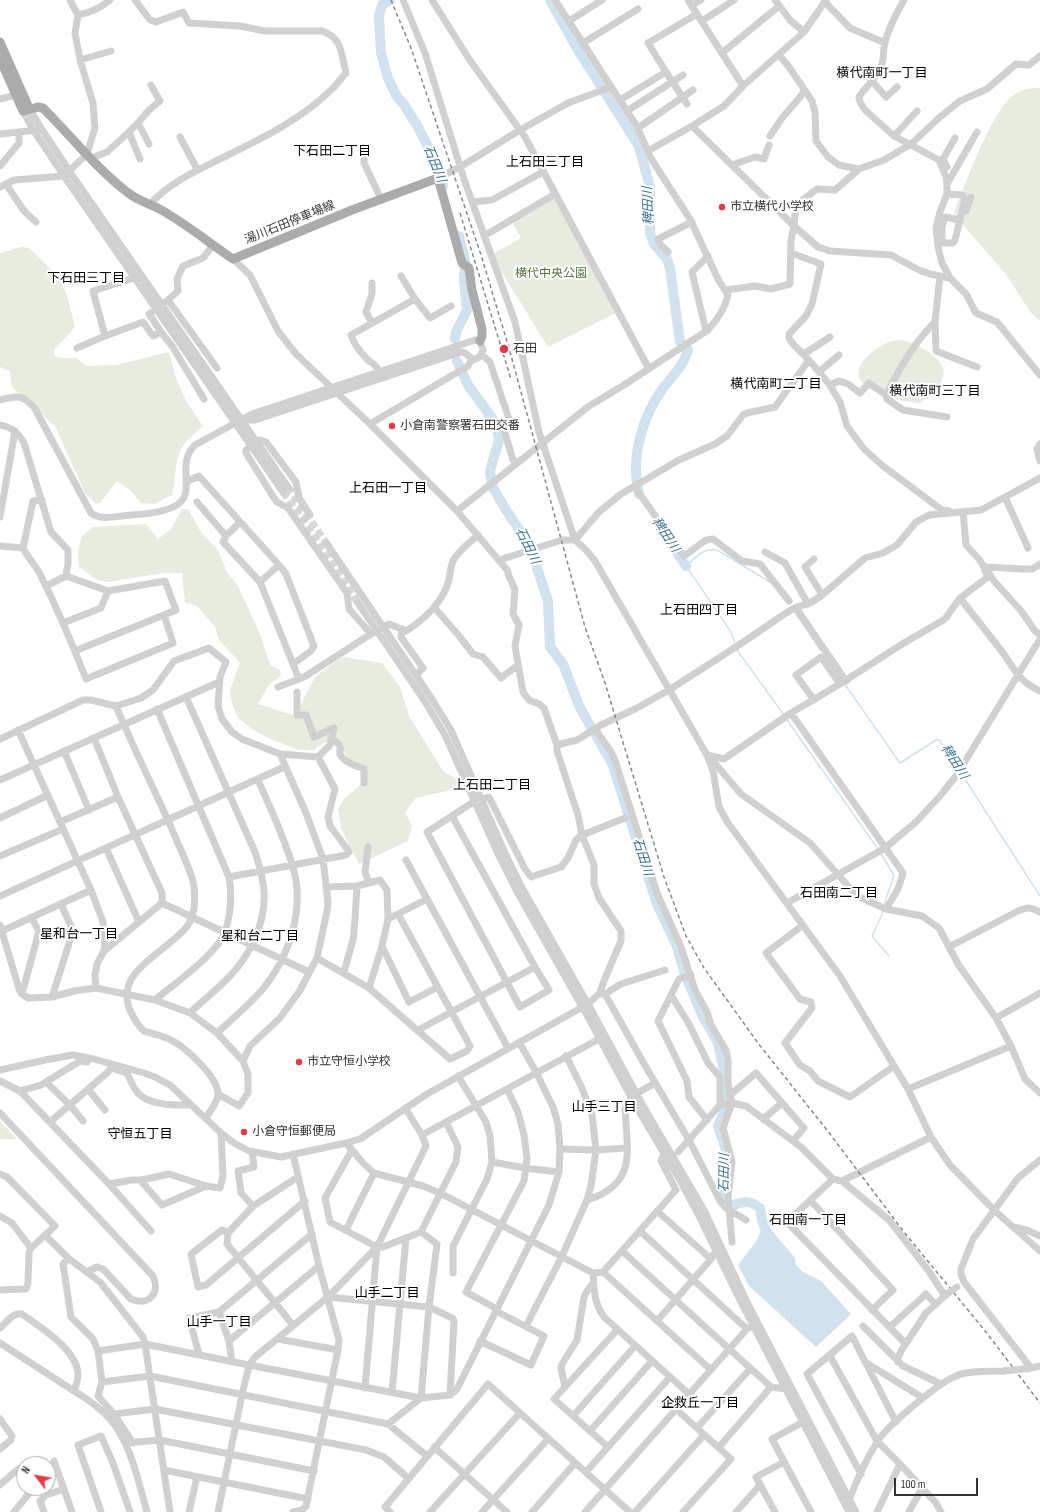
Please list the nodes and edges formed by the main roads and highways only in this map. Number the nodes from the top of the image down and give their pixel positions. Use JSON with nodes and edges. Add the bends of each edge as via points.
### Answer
{"nodes":[{"id":1,"x":0,"y":43,"type":"edge"},
{"id":2,"x":0,"y":59,"type":"edge"},
{"id":3,"x":26,"y":109,"type":"junction"},
{"id":4,"x":480,"y":340,"type":"road end"}],
"edges":[{"from":1,"to":3,"type":"main road"},
{"from":2,"to":3,"type":"main road","via":[[16,95]]},
{"from":3,"to":4,"type":"main road","name":"湯川石田停車場線","via":[[38,106],[43,108],[126,192],[168,214],[233,259],[438,178],[472,290],[482,329]]}]}
